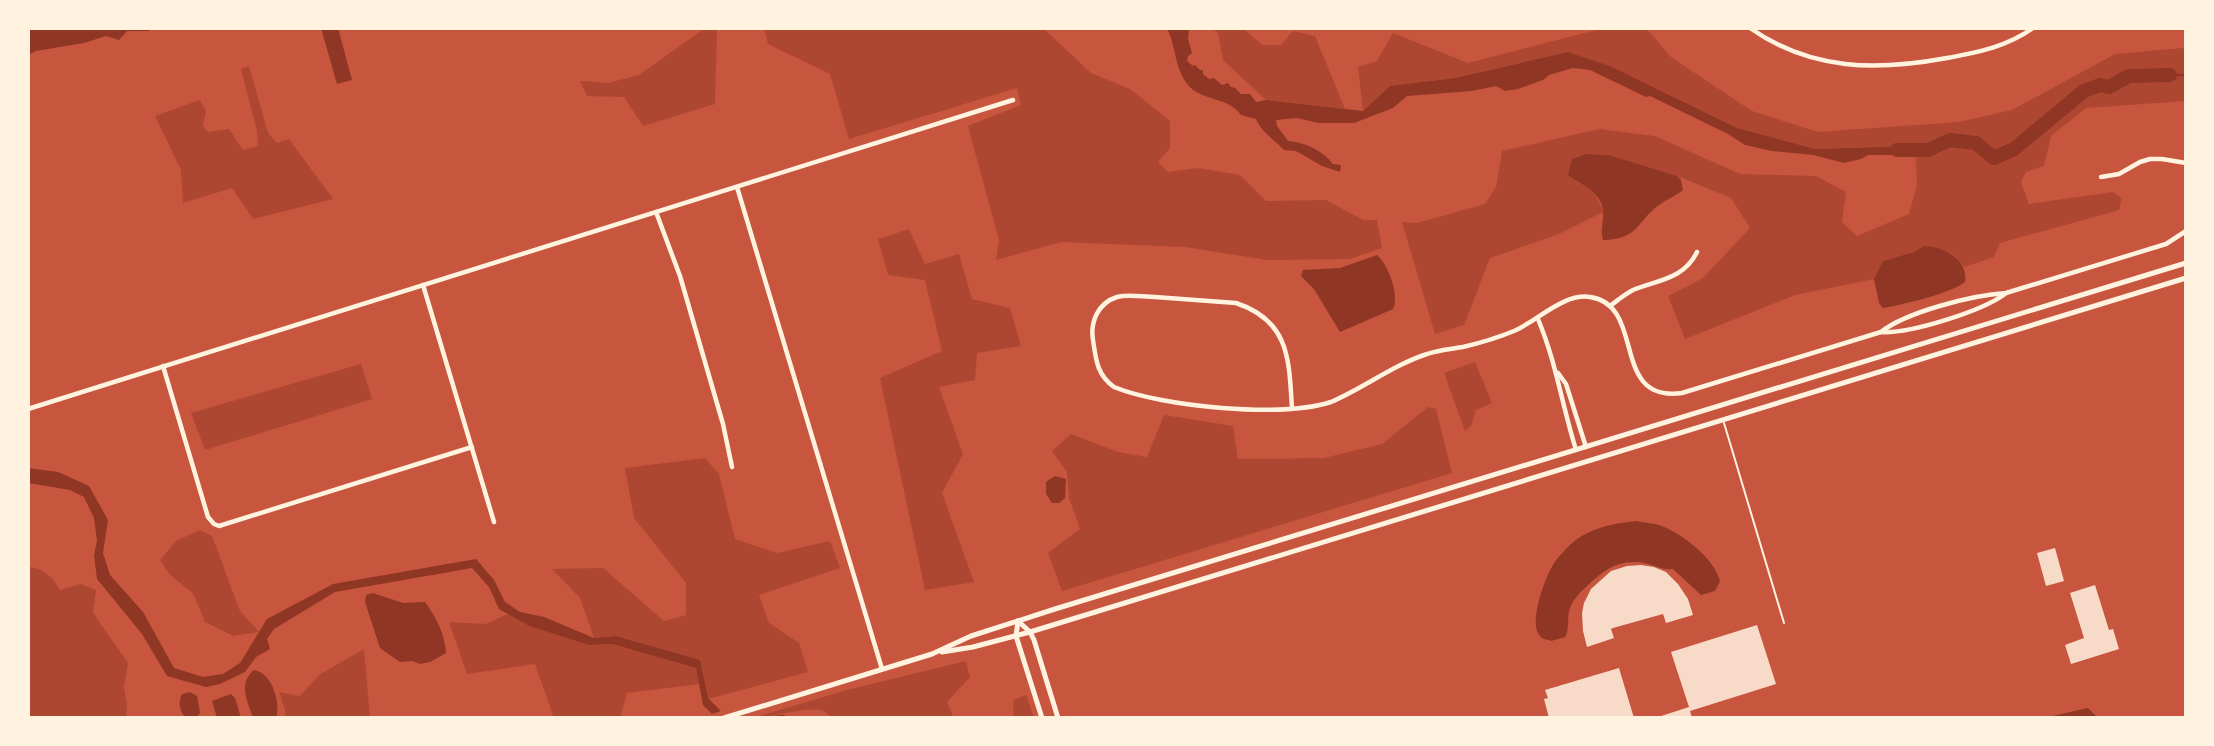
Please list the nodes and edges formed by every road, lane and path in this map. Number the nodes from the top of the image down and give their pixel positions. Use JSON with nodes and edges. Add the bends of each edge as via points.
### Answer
{"nodes":[{"id":1,"x":1750,"y":28,"type":"edge"},
{"id":2,"x":2033,"y":28,"type":"edge"},
{"id":3,"x":1013,"y":100,"type":"dead end"},
{"id":4,"x":2186,"y":163,"type":"edge"},
{"id":5,"x":2101,"y":177,"type":"dead end"},
{"id":6,"x":737,"y":187,"type":"junction"},
{"id":7,"x":656,"y":212,"type":"junction"},
{"id":8,"x":2186,"y":231,"type":"edge"},
{"id":9,"x":1697,"y":252,"type":"dead end"},
{"id":10,"x":2186,"y":263,"type":"edge"},
{"id":11,"x":2186,"y":278,"type":"edge"},
{"id":12,"x":423,"y":285,"type":"junction"},
{"id":13,"x":2006,"y":293,"type":"junction"},
{"id":14,"x":1610,"y":306,"type":"junction"},
{"id":15,"x":1538,"y":319,"type":"junction"},
{"id":16,"x":1881,"y":331,"type":"junction"},
{"id":17,"x":163,"y":366,"type":"junction"},
{"id":18,"x":1557,"y":373,"type":"junction"},
{"id":19,"x":1719,"y":406,"type":"junction"},
{"id":20,"x":1292,"y":408,"type":"junction"},
{"id":21,"x":28,"y":409,"type":"edge"},
{"id":22,"x":1576,"y":415,"type":"junction"},
{"id":23,"x":1566,"y":418,"type":"junction"},
{"id":24,"x":1723,"y":420,"type":"junction"},
{"id":25,"x":472,"y":447,"type":"junction"},
{"id":26,"x":1586,"y":447,"type":"junction"},
{"id":27,"x":1576,"y":450,"type":"junction"},
{"id":28,"x":732,"y":467,"type":"dead end"},
{"id":29,"x":494,"y":522,"type":"dead end"},
{"id":30,"x":1018,"y":621,"type":"junction"},
{"id":31,"x":1784,"y":623,"type":"dead end"},
{"id":32,"x":1030,"y":632,"type":"junction"},
{"id":33,"x":1016,"y":636,"type":"junction"},
{"id":34,"x":932,"y":654,"type":"junction"},
{"id":35,"x":882,"y":669,"type":"junction"},
{"id":36,"x":724,"y":718,"type":"edge"},
{"id":37,"x":1042,"y":718,"type":"edge"},
{"id":38,"x":1058,"y":718,"type":"edge"}],
"edges":[{"from":1,"to":2,"type":"street","via":[[1810,56],[1876,67],[1988,51]]},
{"from":3,"to":6,"type":"street"},
{"from":4,"to":5,"type":"street","via":[[2150,159]]},
{"from":6,"to":7,"type":"street"},
{"from":6,"to":35,"type":"street"},
{"from":7,"to":12,"type":"street"},
{"from":7,"to":28,"type":"street","via":[[680,276]]},
{"from":8,"to":13,"type":"street","via":[[2166,244]]},
{"from":9,"to":14,"type":"street","via":[[1691,265],[1626,293]]},
{"from":10,"to":19,"type":"street"},
{"from":11,"to":24,"type":"street"},
{"from":12,"to":17,"type":"street"},
{"from":12,"to":25,"type":"street"},
{"from":13,"to":16,"type":"street","via":[[1979,295],[1900,319]]},
{"from":13,"to":16,"type":"street","via":[[1984,307],[1904,331]]},
{"from":14,"to":15,"type":"street","via":[[1578,296]]},
{"from":14,"to":16,"type":"street","via":[[1622,325],[1642,382],[1659,393],[1682,393]]},
{"from":15,"to":18,"type":"street"},
{"from":15,"to":20,"type":"street","via":[[1482,342],[1425,355],[1331,402]]},
{"from":17,"to":21,"type":"street"},
{"from":17,"to":25,"type":"street","via":[[208,517],[214,524],[224,525]]},
{"from":18,"to":22,"type":"street","via":[[1566,384]]},
{"from":18,"to":23,"type":"street"},
{"from":19,"to":24,"type":"lane"},
{"from":19,"to":26,"type":"street"},
{"from":20,"to":20,"type":"street","via":[[1181,403],[1114,387],[1097,366],[1091,331],[1099,309],[1127,296],[1248,307],[1266,318],[1284,344]]},
{"from":22,"to":23,"type":"street"},
{"from":22,"to":26,"type":"street"},
{"from":23,"to":27,"type":"street"},
{"from":24,"to":31,"type":"lane"},
{"from":24,"to":32,"type":"street"},
{"from":25,"to":29,"type":"street"},
{"from":26,"to":27,"type":"street"},
{"from":27,"to":30,"type":"street"},
{"from":30,"to":32,"type":"street"},
{"from":30,"to":33,"type":"street"},
{"from":30,"to":34,"type":"street"},
{"from":32,"to":33,"type":"street"},
{"from":32,"to":38,"type":"street"},
{"from":33,"to":34,"type":"street"},
{"from":33,"to":37,"type":"street"},
{"from":34,"to":35,"type":"street"},
{"from":35,"to":36,"type":"street"}]}
